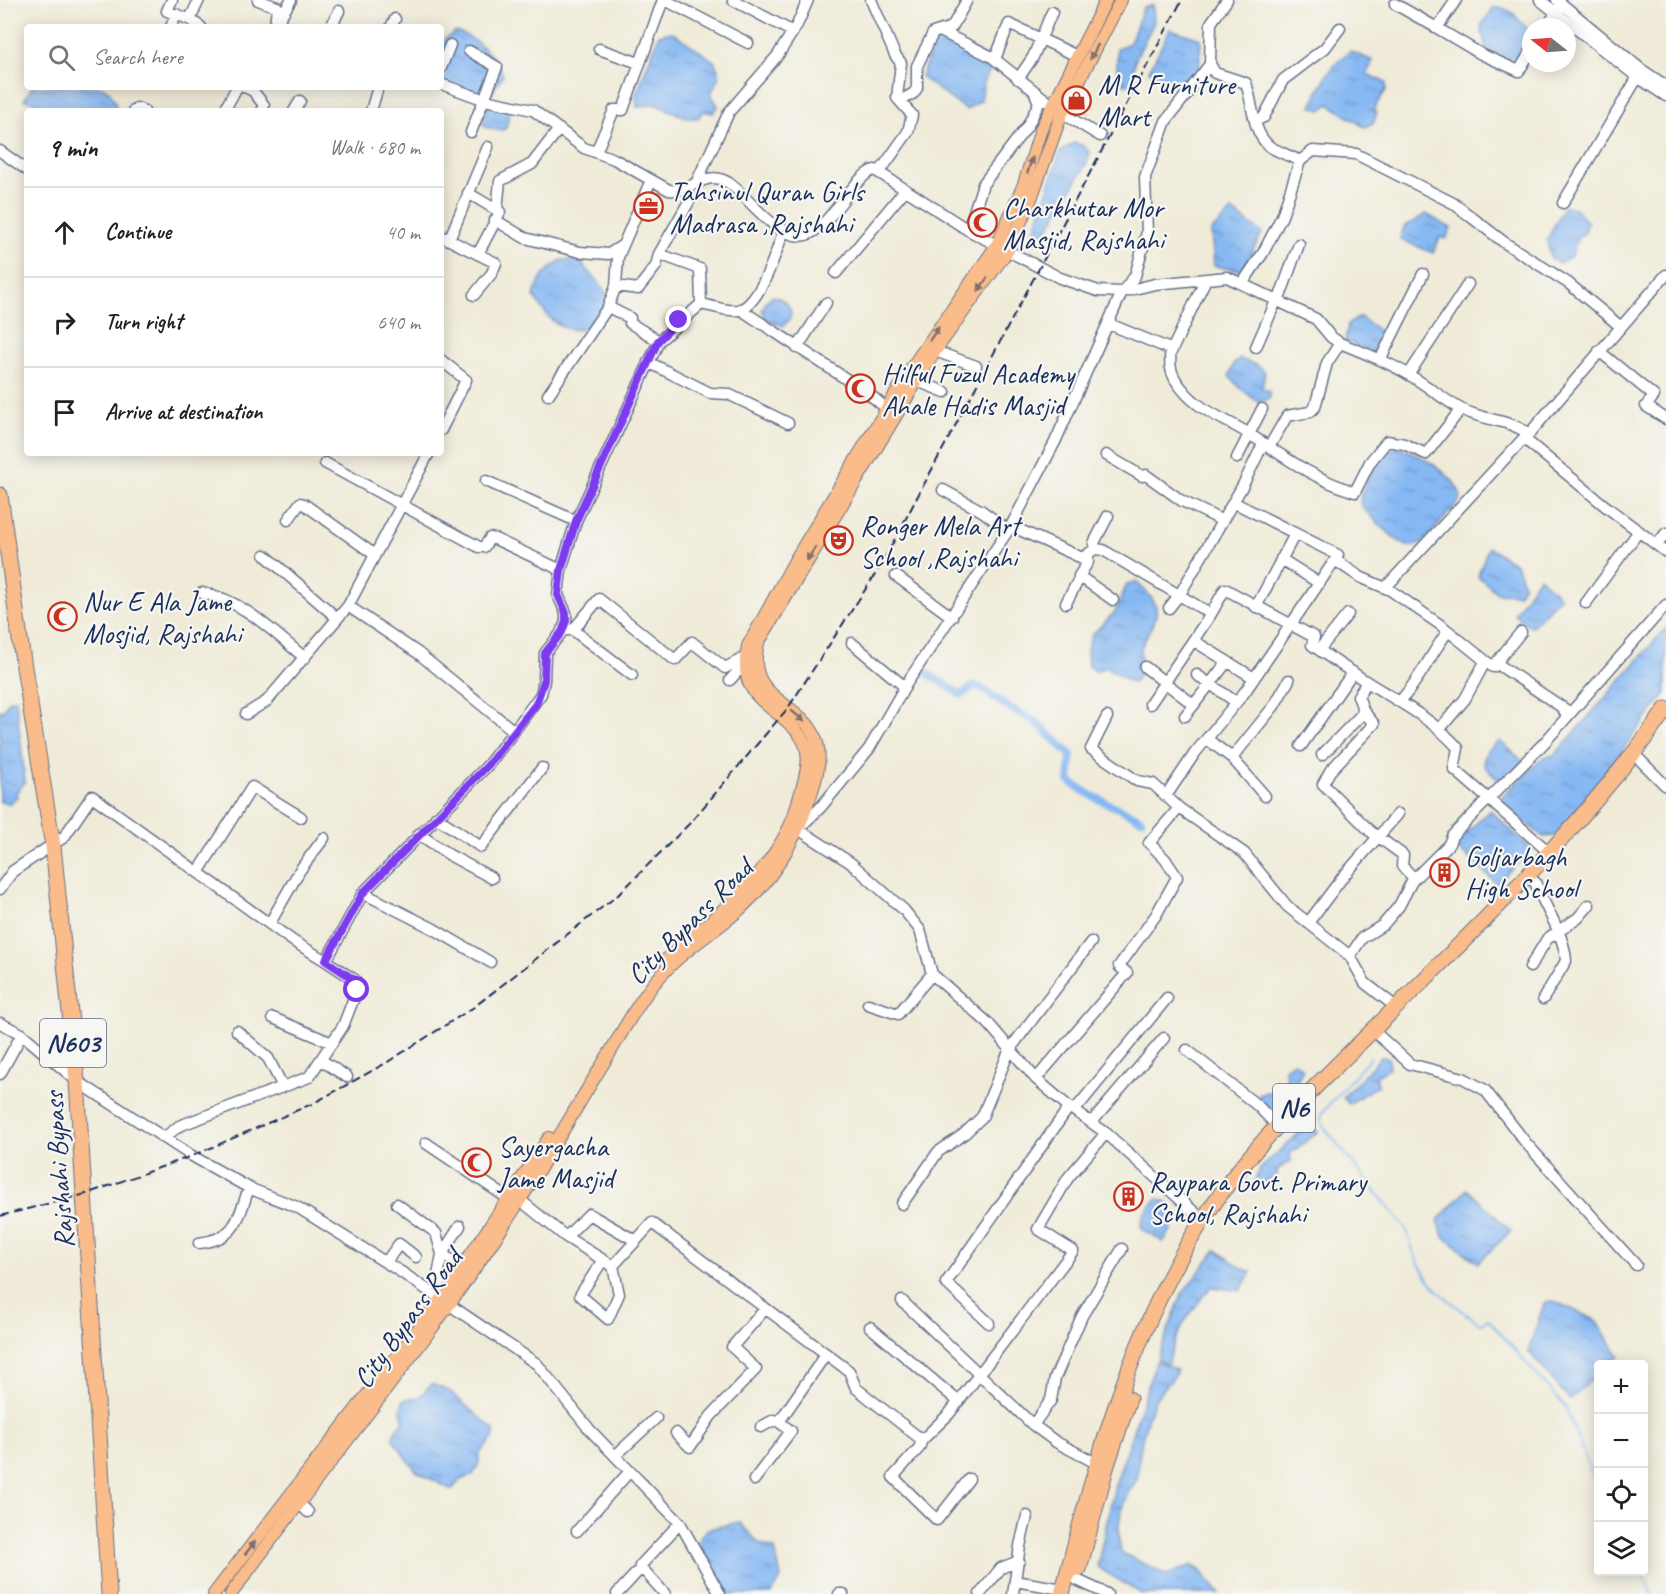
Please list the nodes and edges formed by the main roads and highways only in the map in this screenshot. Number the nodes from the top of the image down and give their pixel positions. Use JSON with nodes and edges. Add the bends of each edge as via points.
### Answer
{"nodes":[{"id":1,"x":1106,"y":0,"type":"edge"},
{"id":2,"x":1121,"y":0,"type":"edge"},
{"id":3,"x":1057,"y":109,"type":"junction"},
{"id":4,"x":1002,"y":247,"type":"junction"},
{"id":5,"x":891,"y":413,"type":"junction"},
{"id":6,"x":0,"y":495,"type":"edge"},
{"id":7,"x":1666,"y":709,"type":"edge"},
{"id":8,"x":1666,"y":725,"type":"edge"},
{"id":9,"x":1637,"y":758,"type":"junction"},
{"id":10,"x":515,"y":1199,"type":"junction"},
{"id":11,"x":445,"y":1301,"type":"junction"},
{"id":12,"x":1069,"y":1589,"type":"edge"},
{"id":13,"x":109,"y":1594,"type":"edge"},
{"id":14,"x":214,"y":1594,"type":"edge"},
{"id":15,"x":231,"y":1594,"type":"edge"}],
"edges":[{"from":1,"to":3,"type":"main road","via":[[1077,56]]},
{"from":2,"to":3,"type":"main road","one_way":true},
{"from":3,"to":4,"type":"main road"},
{"from":4,"to":5,"type":"main road","name":"City Bypass Road","one_way":true,"via":[[917,381]]},
{"from":5,"to":4,"type":"main road","one_way":true,"via":[[918,357]]},
{"from":5,"to":10,"type":"main road","via":[[797,557],[744,658],[753,691],[796,729],[806,744],[806,775],[789,829],[756,879],[650,975]]},
{"from":5,"to":10,"type":"main road","name":"City Bypass Road","one_way":true,"via":[[758,643],[755,656],[763,687],[812,728],[817,740],[816,780],[798,829],[765,885],[657,980]]},
{"from":6,"to":13,"type":"highway","name":"Rajshahi Bypass","number":"N603","via":[[53,846],[77,1081]]},
{"from":7,"to":9,"type":"highway","number":"N6"},
{"from":8,"to":9,"type":"highway","number":"N6"},
{"from":9,"to":12,"type":"highway","number":"N6","via":[[1585,828],[1535,882],[1269,1147],[1211,1225],[1168,1300],[1143,1357]]},
{"from":9,"to":12,"type":"highway","number":"N6","via":[[1551,854],[1276,1125],[1203,1220],[1159,1295],[1133,1353],[1096,1463]]},
{"from":10,"to":11,"type":"main road","name":"City Bypass Road"},
{"from":10,"to":11,"type":"main road","via":[[463,1268]]},
{"from":14,"to":11,"type":"main road","one_way":true},
{"from":11,"to":15,"type":"main road","name":"City Bypass Road"}]}
